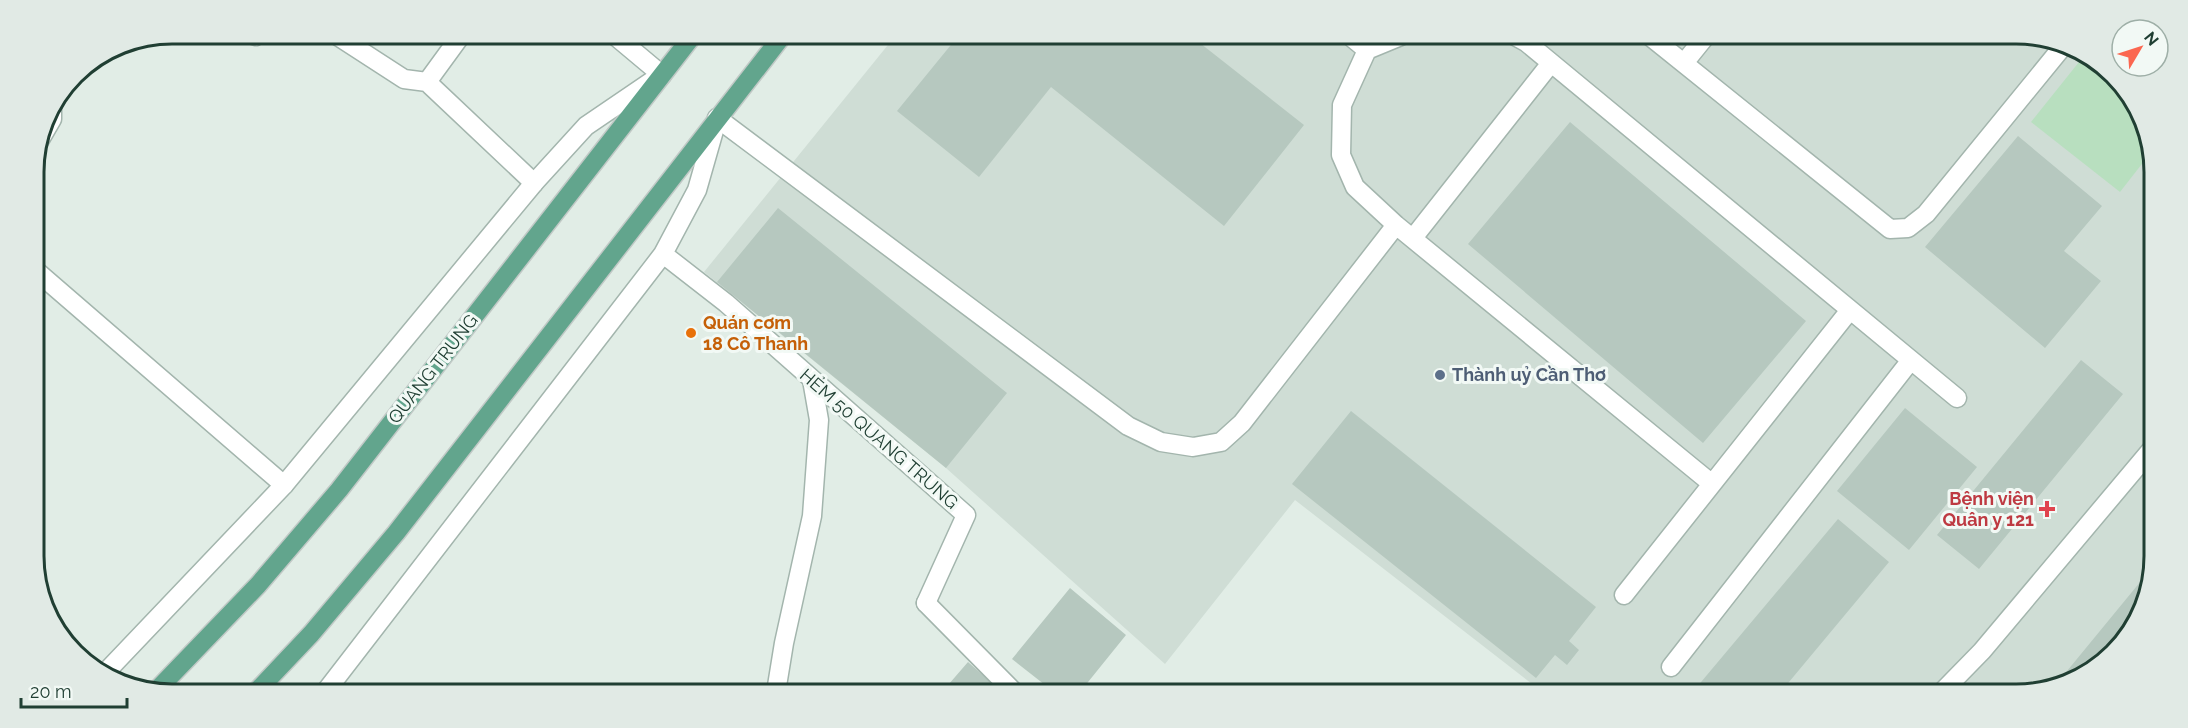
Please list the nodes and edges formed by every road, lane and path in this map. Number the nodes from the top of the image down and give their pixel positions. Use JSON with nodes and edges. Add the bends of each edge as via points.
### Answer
{"nodes":[{"id":1,"x":350,"y":44,"type":"edge"},
{"id":2,"x":455,"y":44,"type":"edge"},
{"id":3,"x":623,"y":44,"type":"edge"},
{"id":4,"x":686,"y":44,"type":"edge"},
{"id":5,"x":775,"y":44,"type":"edge"},
{"id":6,"x":1360,"y":44,"type":"edge"},
{"id":7,"x":1382,"y":44,"type":"edge"},
{"id":8,"x":1528,"y":44,"type":"edge"},
{"id":9,"x":1660,"y":44,"type":"edge"},
{"id":10,"x":1699,"y":44,"type":"edge"},
{"id":11,"x":1367,"y":50,"type":"junction"},
{"id":12,"x":2059,"y":51,"type":"edge"},
{"id":13,"x":1551,"y":63,"type":"junction"},
{"id":14,"x":1684,"y":63,"type":"junction"},
{"id":15,"x":658,"y":80,"type":"junction"},
{"id":16,"x":427,"y":82,"type":"junction"},
{"id":17,"x":712,"y":124,"type":"junction"},
{"id":18,"x":534,"y":183,"type":"junction"},
{"id":19,"x":1396,"y":225,"type":"junction"},
{"id":20,"x":1413,"y":238,"type":"junction"},
{"id":21,"x":663,"y":254,"type":"junction"},
{"id":22,"x":44,"y":278,"type":"edge"},
{"id":23,"x":1850,"y":310,"type":"junction"},
{"id":24,"x":1911,"y":360,"type":"junction"},
{"id":25,"x":812,"y":380,"type":"junction"},
{"id":26,"x":1957,"y":398,"type":"dead end"},
{"id":27,"x":2144,"y":458,"type":"edge"},
{"id":28,"x":1711,"y":483,"type":"junction"},
{"id":29,"x":284,"y":485,"type":"junction"},
{"id":30,"x":1624,"y":595,"type":"dead end"},
{"id":31,"x":1671,"y":667,"type":"dead end"},
{"id":32,"x":110,"y":668,"type":"edge"},
{"id":33,"x":163,"y":683,"type":"edge"},
{"id":34,"x":264,"y":684,"type":"edge"},
{"id":35,"x":331,"y":684,"type":"edge"},
{"id":36,"x":778,"y":684,"type":"edge"},
{"id":37,"x":1006,"y":684,"type":"edge"},
{"id":38,"x":1949,"y":684,"type":"edge"}],
"edges":[{"from":1,"to":16,"type":"street","via":[[404,79]]},
{"from":2,"to":16,"type":"street"},
{"from":3,"to":15,"type":"street"},
{"from":4,"to":15,"type":"main road","name":"QUANG TRUNG"},
{"from":5,"to":17,"type":"main road"},
{"from":6,"to":11,"type":"street"},
{"from":7,"to":11,"type":"street"},
{"from":8,"to":13,"type":"street"},
{"from":9,"to":14,"type":"street"},
{"from":10,"to":14,"type":"street"},
{"from":11,"to":19,"type":"street","via":[[1342,105],[1341,155],[1355,187]]},
{"from":12,"to":14,"type":"street","via":[[1926,214],[1908,228],[1890,229]]},
{"from":13,"to":20,"type":"street"},
{"from":13,"to":23,"type":"street"},
{"from":15,"to":18,"type":"street","via":[[586,126]]},
{"from":15,"to":33,"type":"main road","name":"QUANG TRUNG","via":[[339,490],[258,585]]},
{"from":16,"to":18,"type":"street"},
{"from":17,"to":19,"type":"street","via":[[1128,426],[1161,442],[1193,447],[1221,442],[1235,429]]},
{"from":17,"to":21,"type":"street","via":[[696,190]]},
{"from":17,"to":34,"type":"main road","via":[[396,533]]},
{"from":18,"to":29,"type":"street"},
{"from":19,"to":20,"type":"street"},
{"from":20,"to":28,"type":"street"},
{"from":21,"to":25,"type":"street","name":"HẺM 50 QUANG TRUNG","via":[[726,303]]},
{"from":21,"to":35,"type":"street"},
{"from":22,"to":29,"type":"street"},
{"from":23,"to":24,"type":"street"},
{"from":23,"to":28,"type":"street"},
{"from":24,"to":26,"type":"street"},
{"from":24,"to":31,"type":"street"},
{"from":25,"to":36,"type":"street","via":[[819,420],[812,516]]},
{"from":25,"to":37,"type":"street","name":"HẺM 50 QUANG TRUNG","via":[[966,515],[926,603]]},
{"from":27,"to":38,"type":"street","via":[[1982,651]]},
{"from":28,"to":30,"type":"street"},
{"from":29,"to":32,"type":"street"}]}
